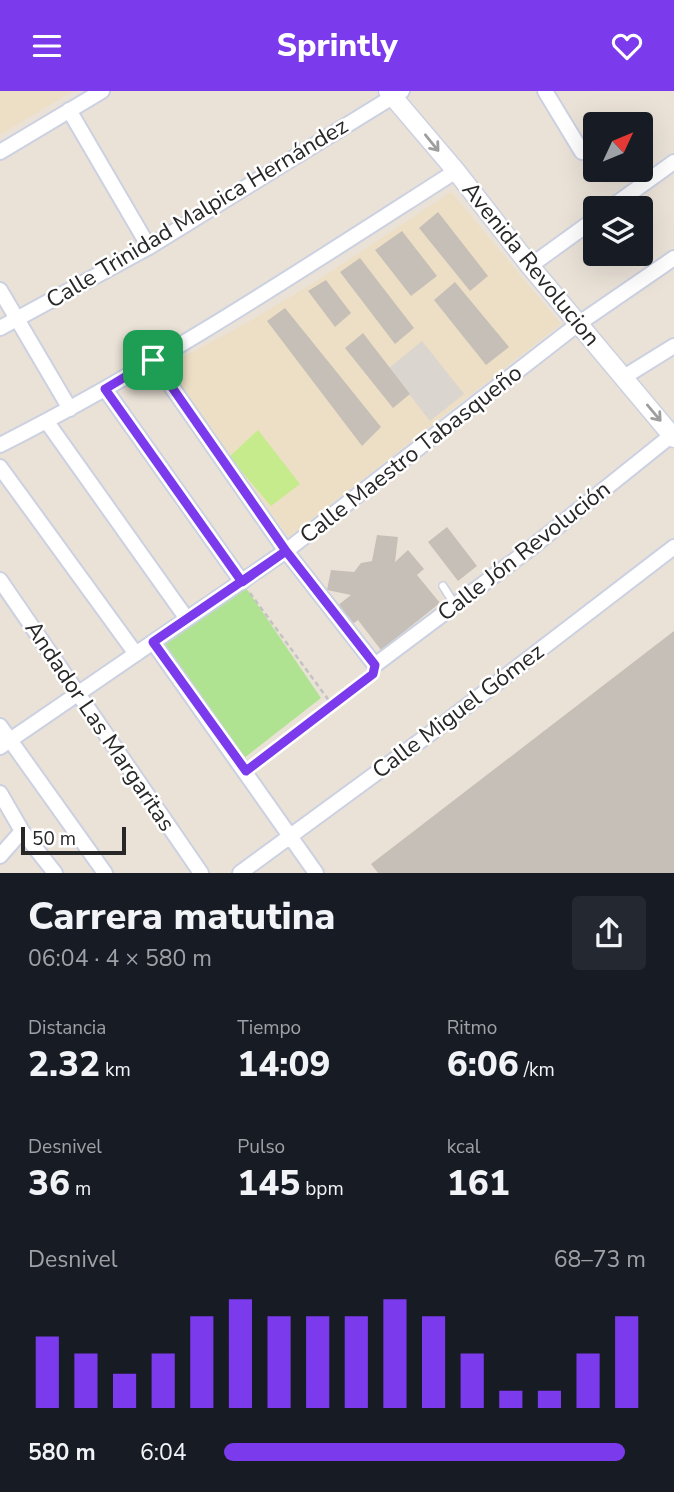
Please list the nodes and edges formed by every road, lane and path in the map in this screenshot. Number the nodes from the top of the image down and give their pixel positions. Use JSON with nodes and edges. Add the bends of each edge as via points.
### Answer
{"nodes":[{"id":1,"x":102,"y":91,"type":"edge"},
{"id":2,"x":545,"y":91,"type":"edge"},
{"id":3,"x":395,"y":92,"type":"edge"},
{"id":4,"x":69,"y":110,"type":"junction"},
{"id":5,"x":0,"y":152,"type":"edge"},
{"id":6,"x":582,"y":152,"type":"dead end"},
{"id":7,"x":674,"y":162,"type":"edge"},
{"id":8,"x":456,"y":171,"type":"junction"},
{"id":9,"x":627,"y":196,"type":"edge"},
{"id":10,"x":583,"y":228,"type":"edge"},
{"id":11,"x":149,"y":247,"type":"junction"},
{"id":12,"x":674,"y":258,"type":"edge"},
{"id":13,"x":530,"y":266,"type":"junction"},
{"id":14,"x":0,"y":290,"type":"edge"},
{"id":15,"x":18,"y":319,"type":"junction"},
{"id":16,"x":578,"y":324,"type":"junction"},
{"id":17,"x":0,"y":328,"type":"edge"},
{"id":18,"x":674,"y":345,"type":"edge"},
{"id":19,"x":153,"y":360,"type":"junction"},
{"id":20,"x":624,"y":377,"type":"junction"},
{"id":21,"x":105,"y":389,"type":"junction"},
{"id":22,"x":70,"y":409,"type":"junction"},
{"id":23,"x":47,"y":422,"type":"junction"},
{"id":24,"x":673,"y":436,"type":"edge"},
{"id":25,"x":0,"y":446,"type":"edge"},
{"id":26,"x":0,"y":467,"type":"edge"},
{"id":27,"x":674,"y":547,"type":"edge"},
{"id":28,"x":286,"y":551,"type":"junction"},
{"id":29,"x":0,"y":580,"type":"edge"},
{"id":30,"x":242,"y":582,"type":"junction"},
{"id":31,"x":443,"y":586,"type":"dead end"},
{"id":32,"x":455,"y":605,"type":"junction"},
{"id":33,"x":187,"y":619,"type":"junction"},
{"id":34,"x":153,"y":642,"type":"junction"},
{"id":35,"x":136,"y":654,"type":"junction"},
{"id":36,"x":375,"y":665,"type":"junction"},
{"id":37,"x":78,"y":694,"type":"junction"},
{"id":38,"x":333,"y":706,"type":"junction"},
{"id":39,"x":0,"y":726,"type":"edge"},
{"id":40,"x":5,"y":744,"type":"edge"},
{"id":41,"x":246,"y":771,"type":"junction"},
{"id":42,"x":0,"y":793,"type":"edge"},
{"id":43,"x":22,"y":831,"type":"junction"},
{"id":44,"x":290,"y":838,"type":"junction"},
{"id":45,"x":0,"y":856,"type":"edge"},
{"id":46,"x":55,"y":873,"type":"edge"},
{"id":47,"x":105,"y":873,"type":"edge"},
{"id":48,"x":201,"y":873,"type":"edge"},
{"id":49,"x":240,"y":873,"type":"edge"},
{"id":50,"x":316,"y":873,"type":"edge"}],
"edges":[{"from":1,"to":4,"type":"street"},
{"from":2,"to":6,"type":"street"},
{"from":3,"to":8,"type":"street","name":"Avenida Revolucion","one_way":true},
{"from":3,"to":11,"type":"street","name":"Calle Trinidad Malpica Hernández"},
{"from":4,"to":5,"type":"street"},
{"from":4,"to":11,"type":"street"},
{"from":7,"to":9,"type":"street"},
{"from":8,"to":13,"type":"street","name":"Avenida Revolucion"},
{"from":8,"to":19,"type":"street"},
{"from":10,"to":13,"type":"street"},
{"from":11,"to":15,"type":"street","name":"Calle Trinidad Malpica Hernández"},
{"from":12,"to":16,"type":"street","name":"Calle Maestro Tabasqueño"},
{"from":13,"to":16,"type":"street","name":"Avenida Revolucion"},
{"from":14,"to":15,"type":"street"},
{"from":15,"to":17,"type":"street","name":"Calle Trinidad Malpica Hernández"},
{"from":15,"to":22,"type":"street"},
{"from":16,"to":20,"type":"street","name":"Avenida Revolucion"},
{"from":16,"to":28,"type":"street","name":"Calle Maestro Tabasqueño"},
{"from":18,"to":20,"type":"street"},
{"from":19,"to":21,"type":"street"},
{"from":19,"to":28,"type":"street"},
{"from":20,"to":24,"type":"street","name":"Avenida Revolucion","one_way":true},
{"from":21,"to":22,"type":"street"},
{"from":21,"to":30,"type":"street"},
{"from":22,"to":23,"type":"street"},
{"from":23,"to":25,"type":"street"},
{"from":23,"to":33,"type":"street"},
{"from":24,"to":32,"type":"street","name":"Calle Jón Revolución"},
{"from":26,"to":35,"type":"street"},
{"from":27,"to":44,"type":"street","name":"Calle Miguel Gómez"},
{"from":28,"to":30,"type":"street","name":"Calle Maestro Tabasqueño"},
{"from":28,"to":36,"type":"street"},
{"from":29,"to":37,"type":"street","name":"Andador Las Margaritas"},
{"from":30,"to":33,"type":"street","name":"Calle Maestro Tabasqueño"},
{"from":30,"to":38,"type":"path"},
{"from":31,"to":32,"type":"lane"},
{"from":32,"to":36,"type":"street","name":"Calle Jón Revolución"},
{"from":33,"to":34,"type":"street","name":"Calle Maestro Tabasqueño"},
{"from":34,"to":35,"type":"street","name":"Calle Maestro Tabasqueño"},
{"from":34,"to":41,"type":"street"},
{"from":35,"to":37,"type":"street","name":"Calle Maestro Tabasqueño"},
{"from":36,"to":38,"type":"path","via":[[373,674]]},
{"from":37,"to":40,"type":"street","name":"Calle Maestro Tabasqueño"},
{"from":37,"to":48,"type":"street","name":"Andador Las Margaritas"},
{"from":38,"to":41,"type":"path"},
{"from":39,"to":40,"type":"street"},
{"from":40,"to":47,"type":"street"},
{"from":41,"to":44,"type":"street"},
{"from":42,"to":43,"type":"street"},
{"from":43,"to":45,"type":"street"},
{"from":43,"to":46,"type":"street"},
{"from":44,"to":49,"type":"street","name":"Calle Miguel Gómez"},
{"from":44,"to":50,"type":"street"}]}
